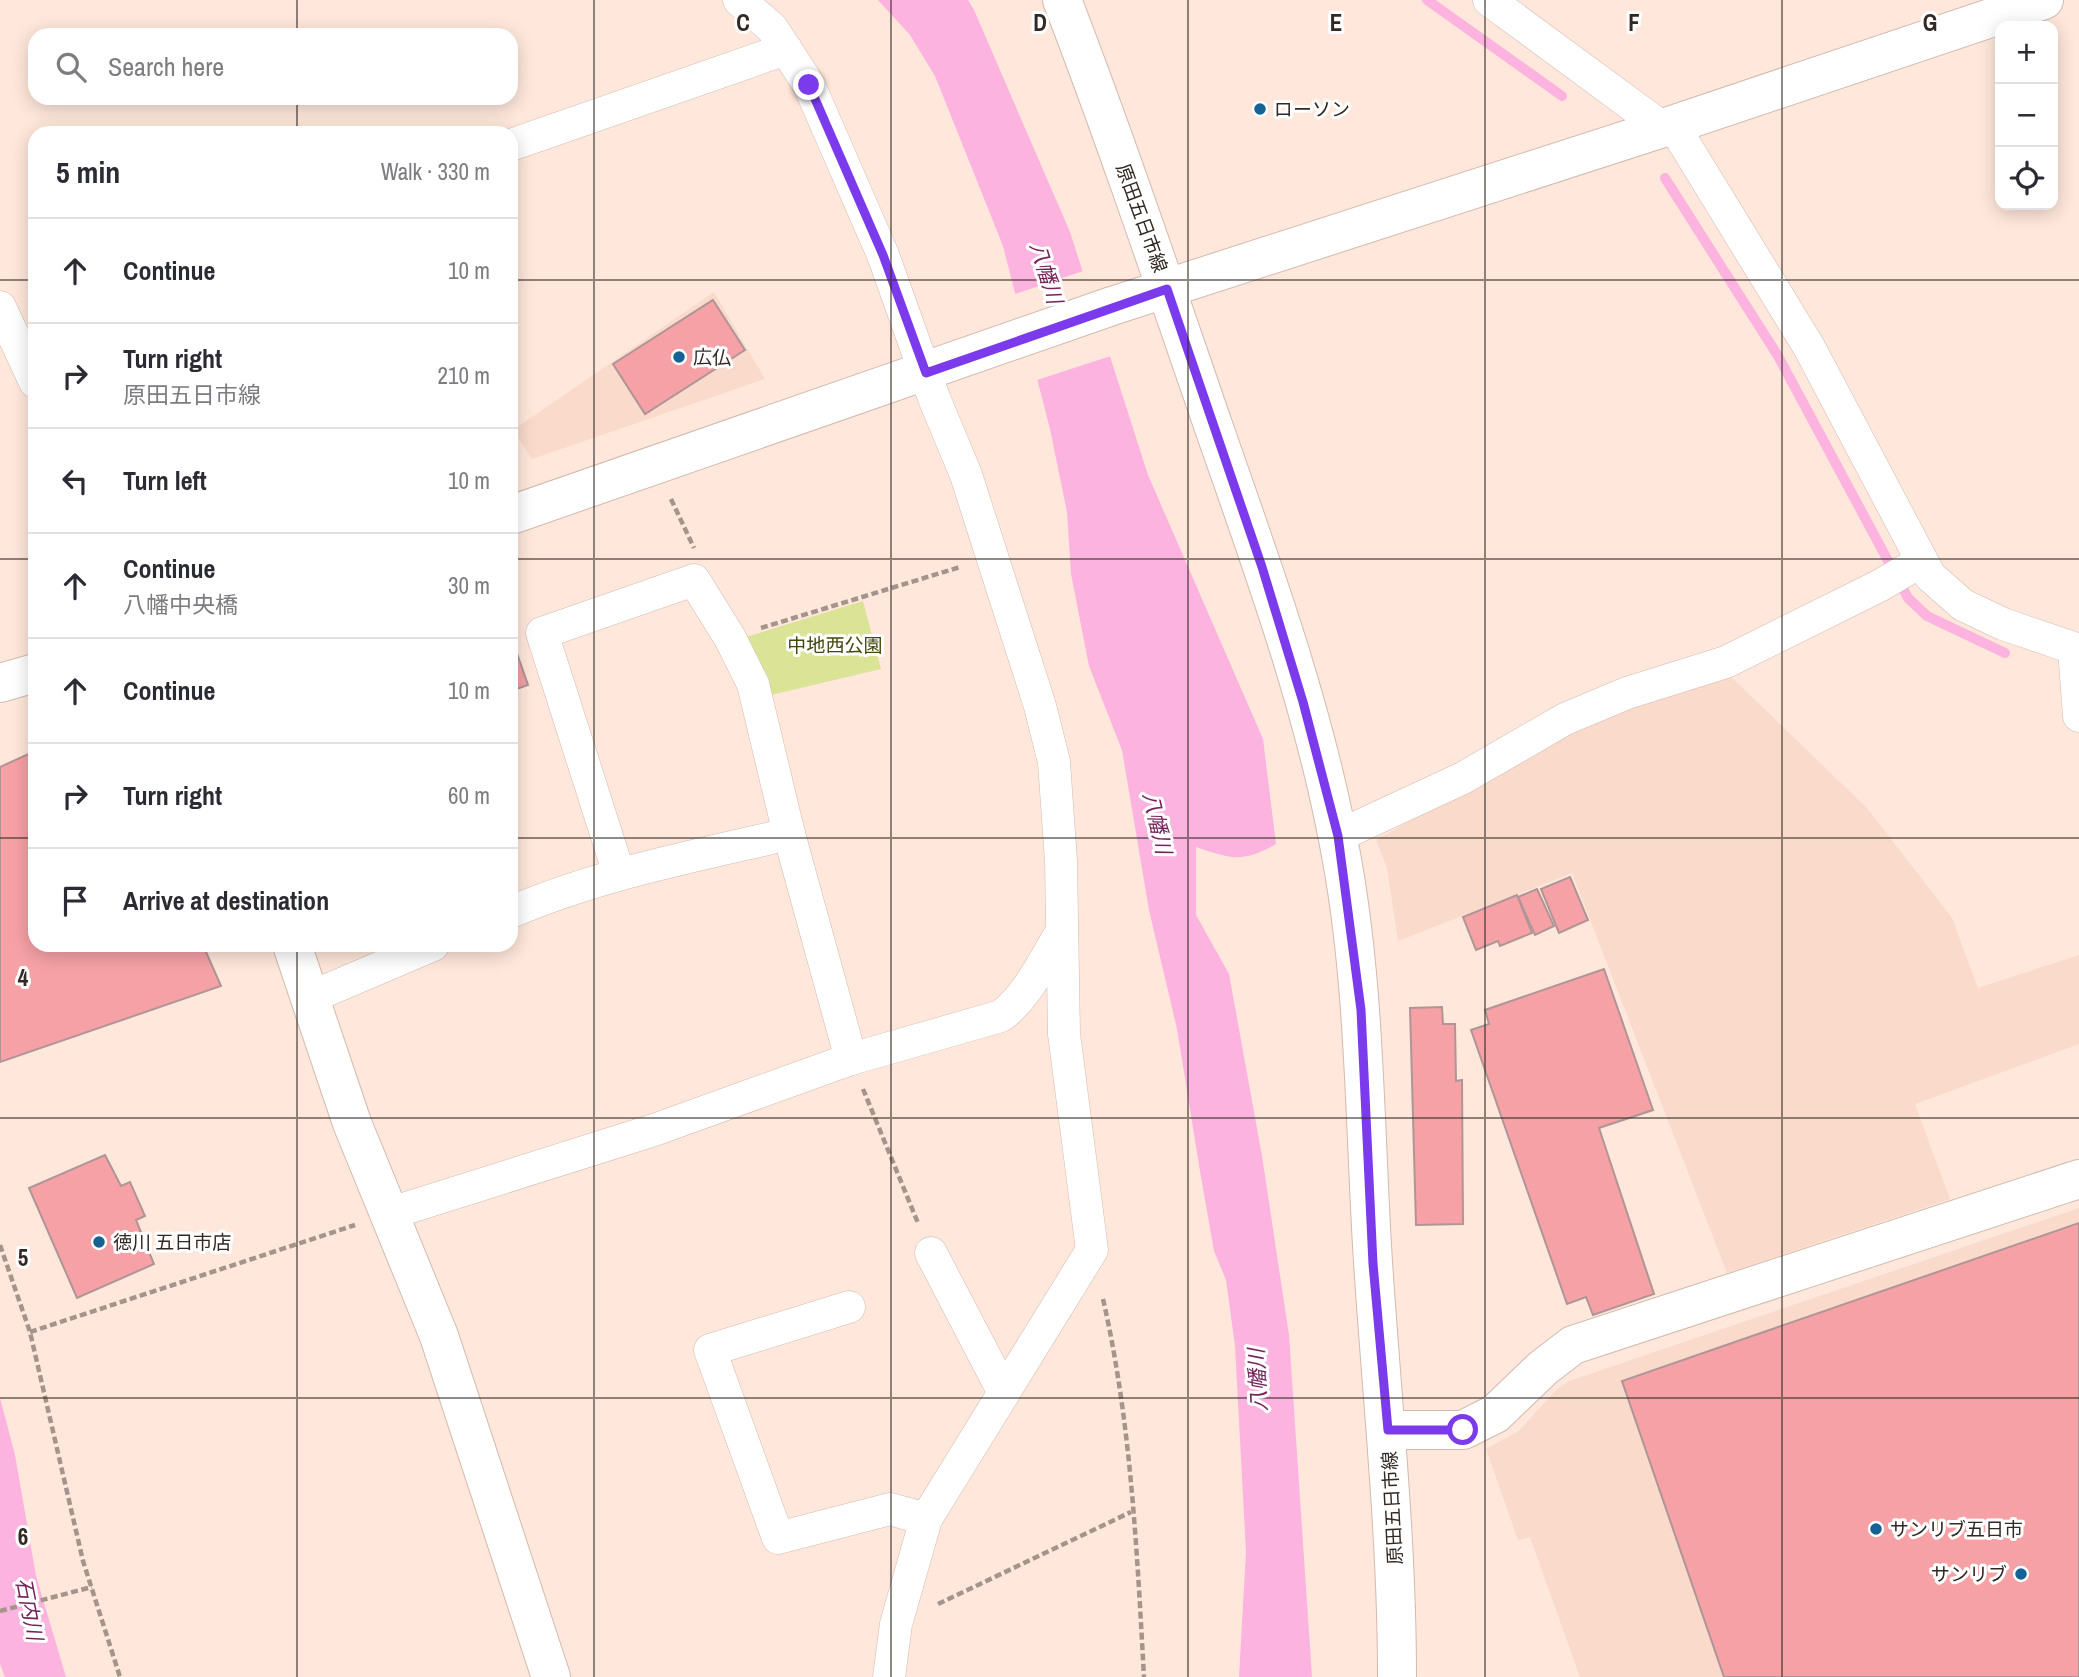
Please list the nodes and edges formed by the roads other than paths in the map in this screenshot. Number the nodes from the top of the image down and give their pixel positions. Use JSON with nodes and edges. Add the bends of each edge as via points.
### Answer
{"nodes":[{"id":1,"x":738,"y":0,"type":"edge"},
{"id":2,"x":1062,"y":0,"type":"edge"},
{"id":3,"x":1489,"y":0,"type":"edge"},
{"id":4,"x":2044,"y":0,"type":"edge"},
{"id":5,"x":786,"y":49,"type":"junction"},
{"id":6,"x":1668,"y":126,"type":"junction"},
{"id":7,"x":518,"y":143,"type":"edge"},
{"id":8,"x":1167,"y":289,"type":"junction"},
{"id":9,"x":16,"y":322,"type":"edge"},
{"id":10,"x":28,"y":360,"type":"edge"},
{"id":11,"x":926,"y":373,"type":"junction"},
{"id":12,"x":518,"y":513,"type":"edge"},
{"id":13,"x":1914,"y":566,"type":"junction"},
{"id":14,"x":2077,"y":650,"type":"edge"},
{"id":15,"x":28,"y":675,"type":"edge"},
{"id":16,"x":0,"y":683,"type":"edge"},
{"id":17,"x":2079,"y":716,"type":"edge"},
{"id":18,"x":789,"y":834,"type":"junction"},
{"id":19,"x":1338,"y":836,"type":"junction"},
{"id":20,"x":619,"y":874,"type":"junction"},
{"id":21,"x":518,"y":910,"type":"edge"},
{"id":22,"x":1062,"y":931,"type":"junction"},
{"id":23,"x":295,"y":952,"type":"edge"},
{"id":24,"x":417,"y":952,"type":"edge"},
{"id":25,"x":311,"y":997,"type":"junction"},
{"id":26,"x":851,"y":1059,"type":"junction"},
{"id":27,"x":2079,"y":1179,"type":"edge"},
{"id":28,"x":391,"y":1213,"type":"junction"},
{"id":29,"x":931,"y":1253,"type":"road end"},
{"id":30,"x":849,"y":1307,"type":"dead end"},
{"id":31,"x":1004,"y":1393,"type":"junction"},
{"id":32,"x":1388,"y":1430,"type":"junction"},
{"id":33,"x":926,"y":1518,"type":"junction"},
{"id":34,"x":551,"y":1677,"type":"edge"},
{"id":35,"x":888,"y":1677,"type":"edge"},
{"id":36,"x":1397,"y":1677,"type":"edge"}],
"edges":[{"from":1,"to":5,"type":"street","via":[[772,29]]},
{"from":2,"to":8,"type":"street","name":"原田五日市線"},
{"from":3,"to":6,"type":"street"},
{"from":4,"to":6,"type":"street"},
{"from":5,"to":7,"type":"street"},
{"from":5,"to":11,"type":"street","via":[[809,85],[838,149]]},
{"from":6,"to":8,"type":"street"},
{"from":6,"to":13,"type":"street","via":[[1809,347]]},
{"from":8,"to":11,"type":"street"},
{"from":8,"to":19,"type":"street","name":"原田五日市線","via":[[1262,567]]},
{"from":9,"to":10,"type":"street"},
{"from":11,"to":12,"type":"street"},
{"from":11,"to":22,"type":"street","via":[[966,475],[1054,762]]},
{"from":13,"to":14,"type":"street","via":[[1963,605]]},
{"from":13,"to":19,"type":"street","via":[[1726,662],[1626,693],[1565,719],[1463,778]]},
{"from":14,"to":17,"type":"street"},
{"from":15,"to":16,"type":"street"},
{"from":18,"to":20,"type":"street"},
{"from":18,"to":20,"type":"street","via":[[753,684],[694,580],[542,633]]},
{"from":18,"to":26,"type":"street"},
{"from":19,"to":32,"type":"street","name":"原田五日市線","via":[[1361,1010],[1373,1264]]},
{"from":20,"to":21,"type":"street"},
{"from":22,"to":26,"type":"street","via":[[1028,986],[1001,1016]]},
{"from":22,"to":31,"type":"street","via":[[1064,1034],[1092,1250]]},
{"from":23,"to":25,"type":"street"},
{"from":24,"to":25,"type":"street"},
{"from":25,"to":28,"type":"street","via":[[352,1123]]},
{"from":26,"to":28,"type":"street","via":[[654,1130]]},
{"from":27,"to":32,"type":"street","via":[[1573,1345],[1496,1414],[1463,1430]]},
{"from":28,"to":34,"type":"street","via":[[439,1336]]},
{"from":29,"to":31,"type":"street"},
{"from":30,"to":33,"type":"street","via":[[710,1350],[778,1538],[890,1508]]},
{"from":31,"to":33,"type":"street"},
{"from":32,"to":36,"type":"street","name":"原田五日市線"},
{"from":33,"to":35,"type":"street","via":[[896,1624]]}]}
